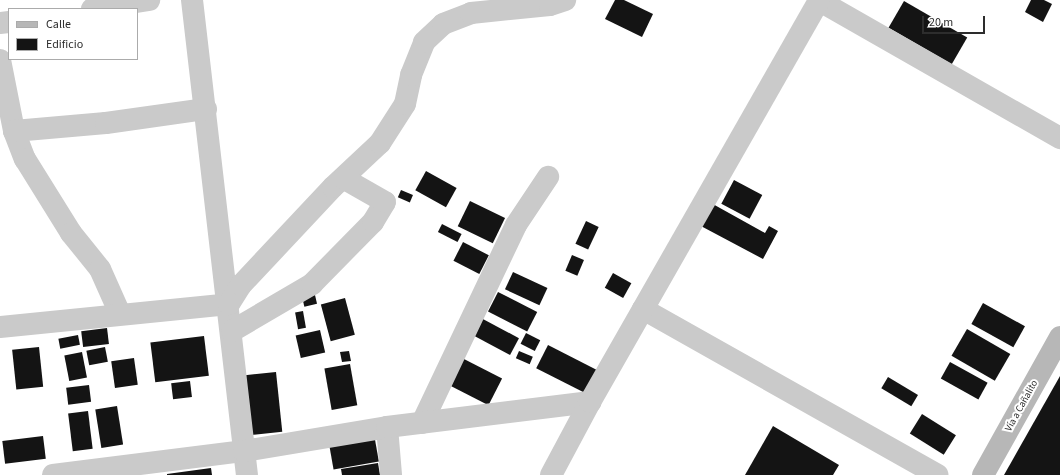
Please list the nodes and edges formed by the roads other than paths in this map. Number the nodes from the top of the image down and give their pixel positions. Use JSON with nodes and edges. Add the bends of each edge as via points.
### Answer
{"nodes":[{"id":1,"x":149,"y":0,"type":"edge"},
{"id":2,"x":192,"y":0,"type":"edge"},
{"id":3,"x":565,"y":0,"type":"edge"},
{"id":4,"x":818,"y":0,"type":"edge"},
{"id":5,"x":98,"y":8,"type":"edge"},
{"id":6,"x":0,"y":60,"type":"edge"},
{"id":7,"x":206,"y":109,"type":"junction"},
{"id":8,"x":14,"y":131,"type":"junction"},
{"id":9,"x":1060,"y":138,"type":"edge"},
{"id":10,"x":548,"y":177,"type":"dead end"},
{"id":11,"x":343,"y":178,"type":"junction"},
{"id":12,"x":229,"y":304,"type":"junction"},
{"id":13,"x":643,"y":309,"type":"junction"},
{"id":14,"x":120,"y":314,"type":"junction"},
{"id":15,"x":0,"y":327,"type":"edge"},
{"id":16,"x":232,"y":331,"type":"junction"},
{"id":17,"x":1060,"y":337,"type":"edge"},
{"id":18,"x":590,"y":402,"type":"junction"},
{"id":19,"x":422,"y":423,"type":"junction"},
{"id":20,"x":387,"y":427,"type":"junction"},
{"id":21,"x":244,"y":451,"type":"junction"},
{"id":22,"x":87,"y":473,"type":"edge"},
{"id":23,"x":53,"y":475,"type":"edge"},
{"id":24,"x":247,"y":475,"type":"edge"},
{"id":25,"x":391,"y":475,"type":"edge"},
{"id":26,"x":551,"y":475,"type":"edge"},
{"id":27,"x":938,"y":475,"type":"edge"},
{"id":28,"x":983,"y":475,"type":"edge"}],
"edges":[{"from":1,"to":5,"type":"street"},
{"from":2,"to":7,"type":"street"},
{"from":3,"to":11,"type":"street","via":[[550,5],[472,13],[443,24],[424,42],[411,75],[405,104],[380,143]]},
{"from":4,"to":9,"type":"street"},
{"from":4,"to":13,"type":"street"},
{"from":6,"to":8,"type":"street"},
{"from":7,"to":8,"type":"street","via":[[106,123]]},
{"from":7,"to":12,"type":"street"},
{"from":8,"to":14,"type":"street","via":[[25,159],[71,232],[100,269]]},
{"from":10,"to":19,"type":"street","via":[[516,225]]},
{"from":11,"to":12,"type":"street","via":[[241,286]]},
{"from":11,"to":16,"type":"street","via":[[386,202],[373,222],[312,284]]},
{"from":12,"to":14,"type":"street"},
{"from":12,"to":16,"type":"street"},
{"from":13,"to":18,"type":"street"},
{"from":13,"to":27,"type":"street"},
{"from":14,"to":15,"type":"street"},
{"from":16,"to":21,"type":"street"},
{"from":17,"to":28,"type":"main road","name":"Vía a Cañalito"},
{"from":18,"to":19,"type":"street"},
{"from":18,"to":26,"type":"street"},
{"from":19,"to":20,"type":"street"},
{"from":20,"to":21,"type":"street"},
{"from":20,"to":25,"type":"street"},
{"from":21,"to":22,"type":"street"},
{"from":21,"to":24,"type":"street"},
{"from":22,"to":23,"type":"street"}]}
